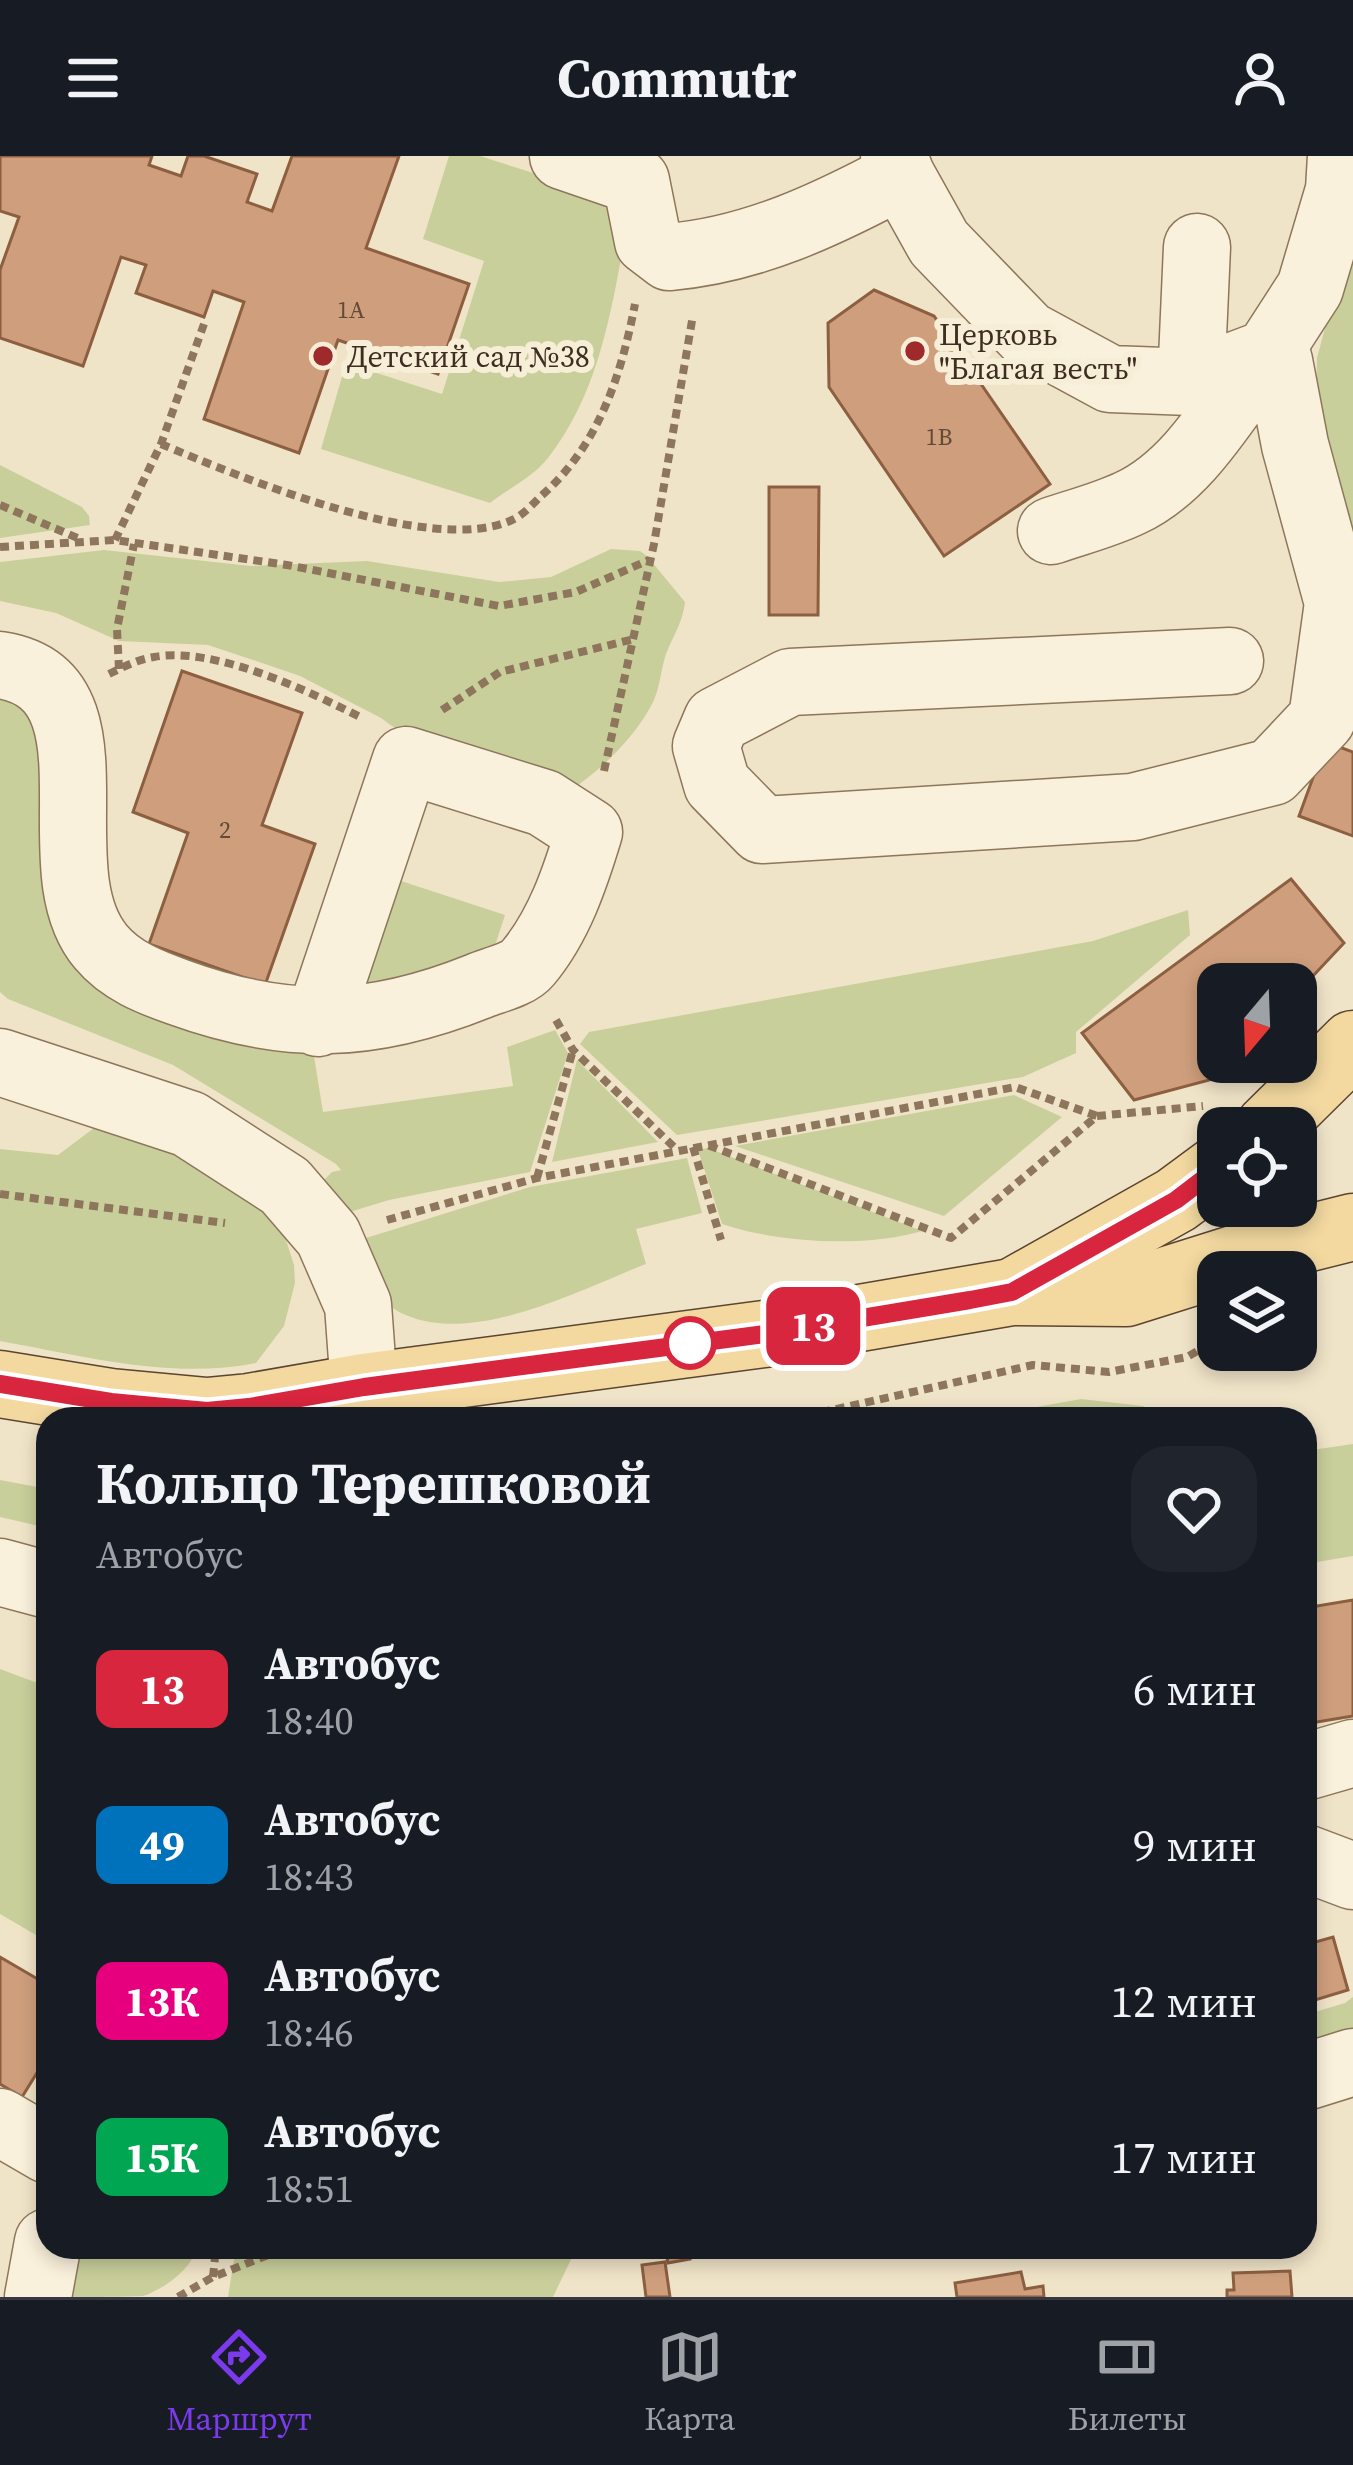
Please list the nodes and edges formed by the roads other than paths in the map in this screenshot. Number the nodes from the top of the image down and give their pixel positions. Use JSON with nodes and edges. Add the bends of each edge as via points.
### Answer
{"nodes":[{"id":1,"x":562,"y":156,"type":"edge"},
{"id":2,"x":1341,"y":156,"type":"edge"},
{"id":3,"x":898,"y":166,"type":"edge"},
{"id":4,"x":1197,"y":247,"type":"dead end"},
{"id":5,"x":1268,"y":353,"type":"junction"},
{"id":6,"x":1191,"y":382,"type":"junction"},
{"id":7,"x":1051,"y":531,"type":"dead end"},
{"id":8,"x":1230,"y":661,"type":"dead end"},
{"id":9,"x":0,"y":665,"type":"edge"},
{"id":10,"x":318,"y":1023,"type":"junction"},
{"id":11,"x":1353,"y":1044,"type":"edge"},
{"id":12,"x":0,"y":1062,"type":"edge"},
{"id":13,"x":1268,"y":1107,"type":"edge"},
{"id":14,"x":1197,"y":1175,"type":"edge"},
{"id":15,"x":1353,"y":1227,"type":"edge"},
{"id":16,"x":1012,"y":1292,"type":"junction"},
{"id":17,"x":0,"y":1384,"type":"edge"},
{"id":18,"x":364,"y":1387,"type":"junction"},
{"id":19,"x":164,"y":1407,"type":"edge"},
{"id":20,"x":233,"y":1407,"type":"edge"},
{"id":21,"x":0,"y":1572,"type":"edge"},
{"id":22,"x":36,"y":1582,"type":"edge"},
{"id":23,"x":1353,"y":1754,"type":"edge"},
{"id":24,"x":1317,"y":1764,"type":"edge"},
{"id":25,"x":1317,"y":1862,"type":"edge"},
{"id":26,"x":1353,"y":1876,"type":"edge"},
{"id":27,"x":1353,"y":2062,"type":"edge"},
{"id":28,"x":1317,"y":2073,"type":"edge"},
{"id":29,"x":0,"y":2122,"type":"edge"},
{"id":30,"x":36,"y":2143,"type":"edge"},
{"id":31,"x":45,"y":2259,"type":"edge"},
{"id":32,"x":38,"y":2297,"type":"edge"}],
"edges":[{"from":1,"to":3,"type":"lane","via":[[636,181],[676,248],[818,219]]},
{"from":2,"to":5,"type":"lane","via":[[1310,288]]},
{"from":3,"to":6,"type":"lane","via":[[939,243],[1027,334],[1110,379]]},
{"from":4,"to":6,"type":"lane"},
{"from":5,"to":6,"type":"lane"},
{"from":5,"to":7,"type":"lane","via":[[1211,431],[1148,491]]},
{"from":5,"to":8,"type":"lane","via":[[1279,361],[1338,603],[1322,719],[1272,772],[1133,807],[762,830],[717,784],[706,746],[717,720],[790,682]]},
{"from":9,"to":10,"type":"lane","via":[[23,668],[60,697],[73,757],[71,845],[82,917],[102,949],[136,976],[220,1008]]},
{"from":10,"to":10,"type":"lane","via":[[407,754],[544,803],[590,832],[569,897],[525,967],[380,1018]]},
{"from":11,"to":13,"type":"main road"},
{"from":12,"to":18,"type":"lane","via":[[189,1124],[284,1186],[328,1236],[358,1305]]},
{"from":14,"to":16,"type":"main road","via":[[1176,1200]]},
{"from":15,"to":16,"type":"main road","via":[[1126,1293]]},
{"from":16,"to":18,"type":"main road"},
{"from":17,"to":19,"type":"main road"},
{"from":18,"to":20,"type":"main road"},
{"from":21,"to":22,"type":"lane"},
{"from":23,"to":24,"type":"lane"},
{"from":25,"to":26,"type":"lane"},
{"from":27,"to":28,"type":"lane"},
{"from":29,"to":30,"type":"lane"},
{"from":31,"to":32,"type":"lane"}]}
